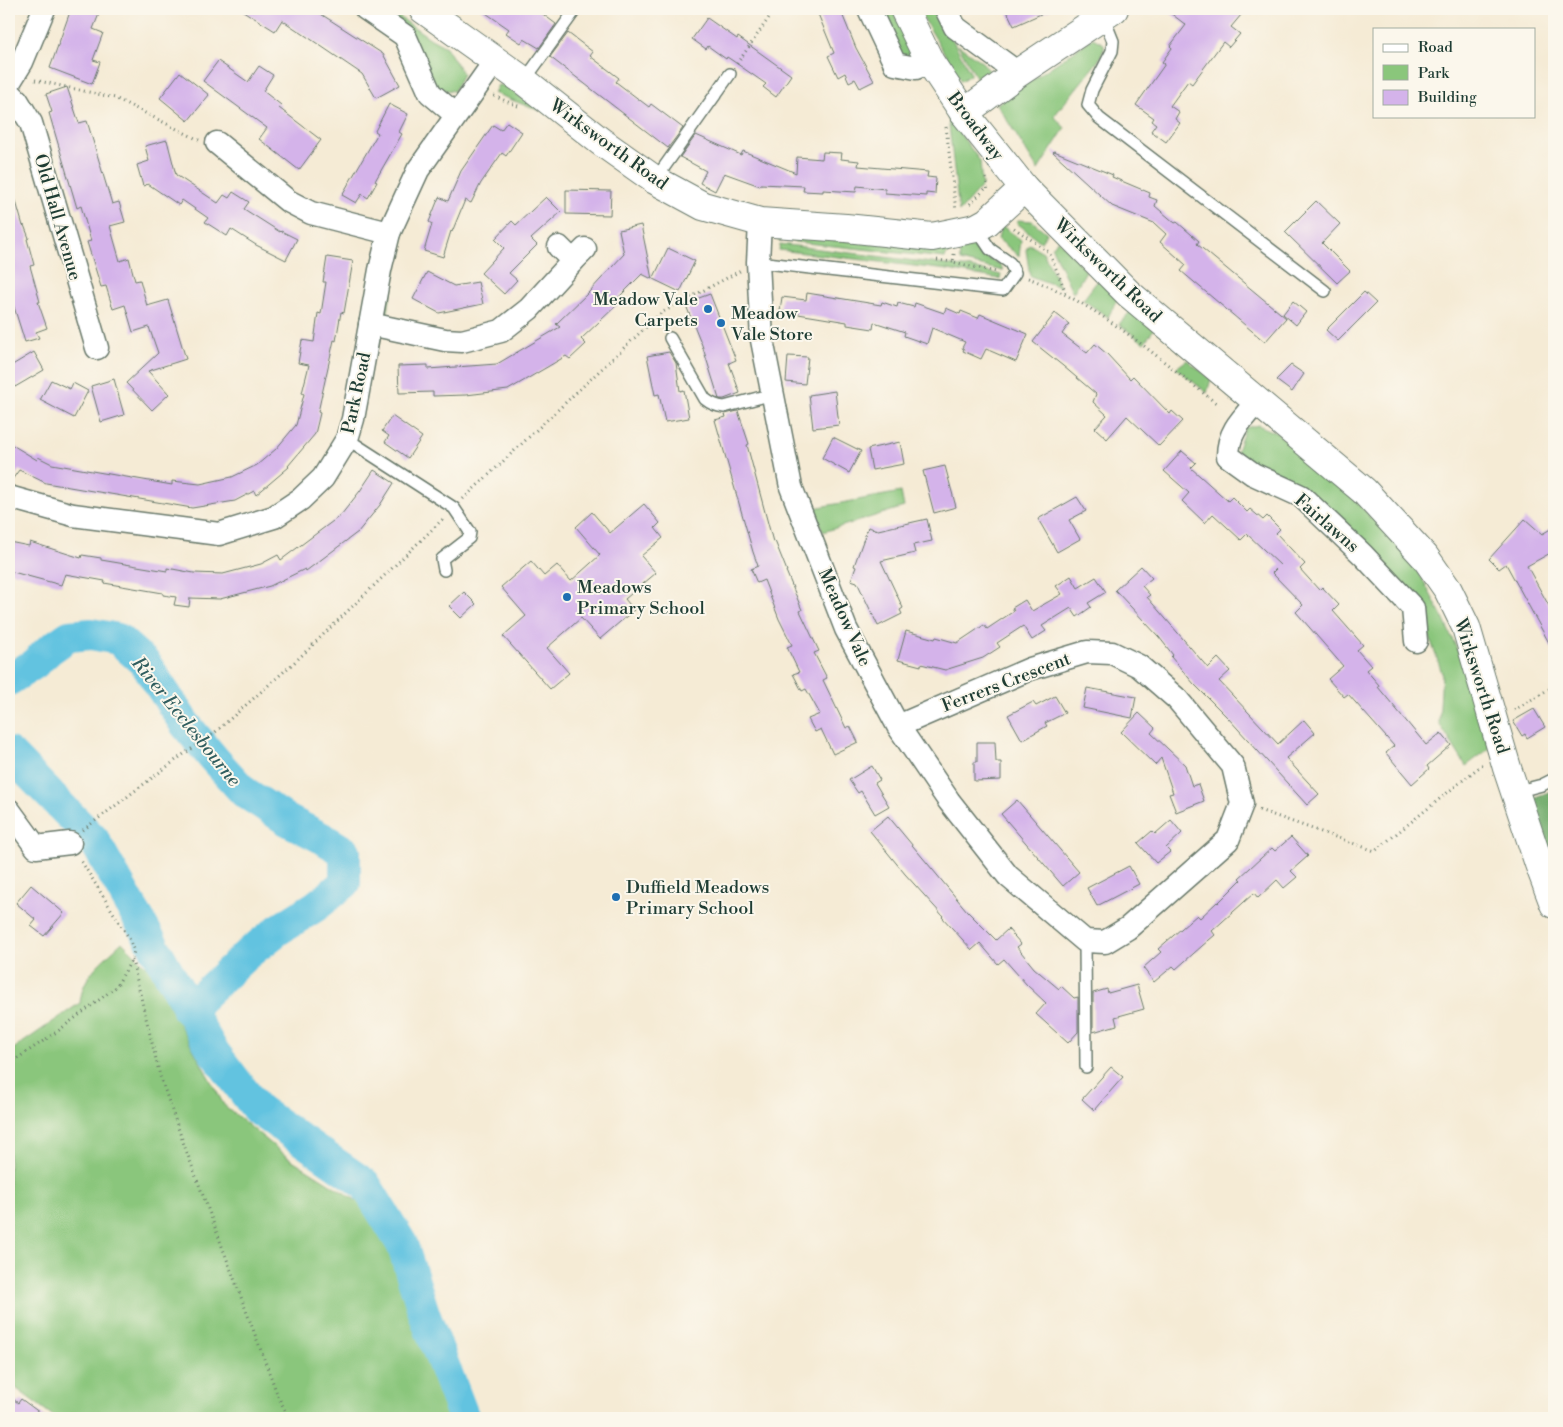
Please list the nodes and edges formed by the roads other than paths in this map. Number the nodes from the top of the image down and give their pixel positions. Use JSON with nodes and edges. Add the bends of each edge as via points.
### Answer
{"nodes":[{"id":1,"x":44,"y":9,"type":"edge"},
{"id":2,"x":366,"y":9,"type":"edge"},
{"id":3,"x":423,"y":9,"type":"edge"},
{"id":4,"x":576,"y":9,"type":"edge"},
{"id":5,"x":869,"y":9,"type":"edge"},
{"id":6,"x":904,"y":9,"type":"edge"},
{"id":7,"x":946,"y":9,"type":"edge"},
{"id":8,"x":1109,"y":12,"type":"edge"},
{"id":9,"x":495,"y":61,"type":"junction"},
{"id":10,"x":930,"y":62,"type":"junction"},
{"id":11,"x":1018,"y":73,"type":"junction"},
{"id":12,"x":730,"y":74,"type":"road end"},
{"id":13,"x":13,"y":77,"type":"edge"},
{"id":14,"x":524,"y":81,"type":"junction"},
{"id":15,"x":9,"y":92,"type":"edge"},
{"id":16,"x":962,"y":108,"type":"junction"},
{"id":17,"x":456,"y":114,"type":"junction"},
{"id":18,"x":217,"y":143,"type":"road end"},
{"id":19,"x":654,"y":180,"type":"junction"},
{"id":20,"x":1024,"y":188,"type":"junction"},
{"id":21,"x":760,"y":222,"type":"junction"},
{"id":22,"x":967,"y":231,"type":"junction"},
{"id":23,"x":389,"y":233,"type":"junction"},
{"id":24,"x":572,"y":253,"type":"dead end"},
{"id":25,"x":758,"y":262,"type":"junction"},
{"id":26,"x":1325,"y":291,"type":"dead end"},
{"id":27,"x":370,"y":324,"type":"junction"},
{"id":28,"x":670,"y":338,"type":"dead end"},
{"id":29,"x":97,"y":348,"type":"dead end"},
{"id":30,"x":773,"y":394,"type":"junction"},
{"id":31,"x":1257,"y":402,"type":"junction"},
{"id":32,"x":347,"y":439,"type":"junction"},
{"id":33,"x":9,"y":497,"type":"edge"},
{"id":34,"x":444,"y":570,"type":"dead end"},
{"id":35,"x":1416,"y":641,"type":"dead end"},
{"id":36,"x":898,"y":726,"type":"junction"},
{"id":37,"x":1554,"y":779,"type":"edge"},
{"id":38,"x":1515,"y":792,"type":"junction"},
{"id":39,"x":9,"y":810,"type":"edge"},
{"id":40,"x":70,"y":843,"type":"road end"},
{"id":41,"x":1554,"y":904,"type":"edge"},
{"id":42,"x":1085,"y":941,"type":"junction"},
{"id":43,"x":1086,"y":1068,"type":"dead end"}],
"edges":[{"from":1,"to":13,"type":"street"},
{"from":2,"to":17,"type":"street","via":[[405,36],[430,93]]},
{"from":3,"to":9,"type":"main road","name":"Wirksworth Road"},
{"from":4,"to":14,"type":"lane"},
{"from":5,"to":10,"type":"street","via":[[895,64],[916,68]]},
{"from":6,"to":10,"type":"main road","name":"Broadway"},
{"from":7,"to":11,"type":"street","via":[[956,27]]},
{"from":8,"to":11,"type":"main road"},
{"from":8,"to":26,"type":"lane","via":[[1112,51],[1088,105],[1099,118]]},
{"from":9,"to":14,"type":"main road","name":"Wirksworth Road"},
{"from":9,"to":17,"type":"street","name":"Park Road"},
{"from":10,"to":16,"type":"main road","name":"Broadway"},
{"from":11,"to":16,"type":"main road"},
{"from":12,"to":19,"type":"lane"},
{"from":14,"to":19,"type":"main road","name":"Wirksworth Road"},
{"from":15,"to":29,"type":"street","name":"Old Hall Avenue","via":[[31,123]]},
{"from":16,"to":20,"type":"main road","name":"Broadway"},
{"from":17,"to":23,"type":"street","name":"Park Road","via":[[418,170]]},
{"from":18,"to":23,"type":"street","via":[[288,201],[311,213]]},
{"from":19,"to":21,"type":"main road","name":"Wirksworth Road","via":[[703,206]]},
{"from":20,"to":22,"type":"main road","name":"Wirksworth Road","via":[[988,222]]},
{"from":20,"to":31,"type":"main road","name":"Wirksworth Road","via":[[1128,293]]},
{"from":21,"to":22,"type":"main road","name":"Wirksworth Road","via":[[932,237]]},
{"from":21,"to":25,"type":"street","name":"Meadow Vale"},
{"from":22,"to":25,"type":"lane","via":[[1010,263],[1015,273],[1003,290]]},
{"from":23,"to":27,"type":"street","name":"Park Road"},
{"from":24,"to":27,"type":"street","via":[[529,309],[501,332],[462,341],[445,340]]},
{"from":25,"to":30,"type":"street","name":"Meadow Vale","via":[[762,340]]},
{"from":27,"to":32,"type":"street","name":"Park Road"},
{"from":28,"to":30,"type":"lane","via":[[710,403],[724,407]]},
{"from":30,"to":36,"type":"street","name":"Meadow Vale","via":[[791,487],[846,629]]},
{"from":31,"to":35,"type":"street","name":"Fairlawns","via":[[1238,423],[1228,444],[1228,456],[1253,474],[1301,496],[1363,555],[1413,608]]},
{"from":31,"to":38,"type":"main road","name":"Wirksworth Road","via":[[1364,491],[1425,557],[1448,590],[1466,627]]},
{"from":32,"to":33,"type":"street","name":"Park Road","via":[[323,478],[300,500],[274,518],[219,534],[74,515]]},
{"from":32,"to":34,"type":"lane","via":[[454,508],[470,532],[469,538],[442,559]]},
{"from":36,"to":42,"type":"street","name":"Meadow Vale","via":[[949,801],[1008,876]]},
{"from":36,"to":42,"type":"street","name":"Ferrers Crescent","via":[[1030,669],[1087,652],[1112,653],[1139,666],[1177,700],[1233,766],[1242,804],[1228,840],[1170,892],[1128,928],[1106,942]]},
{"from":37,"to":38,"type":"lane"},
{"from":38,"to":41,"type":"main road","name":"Wirksworth Road"},
{"from":39,"to":40,"type":"street","via":[[36,847]]},
{"from":42,"to":43,"type":"lane"}]}
